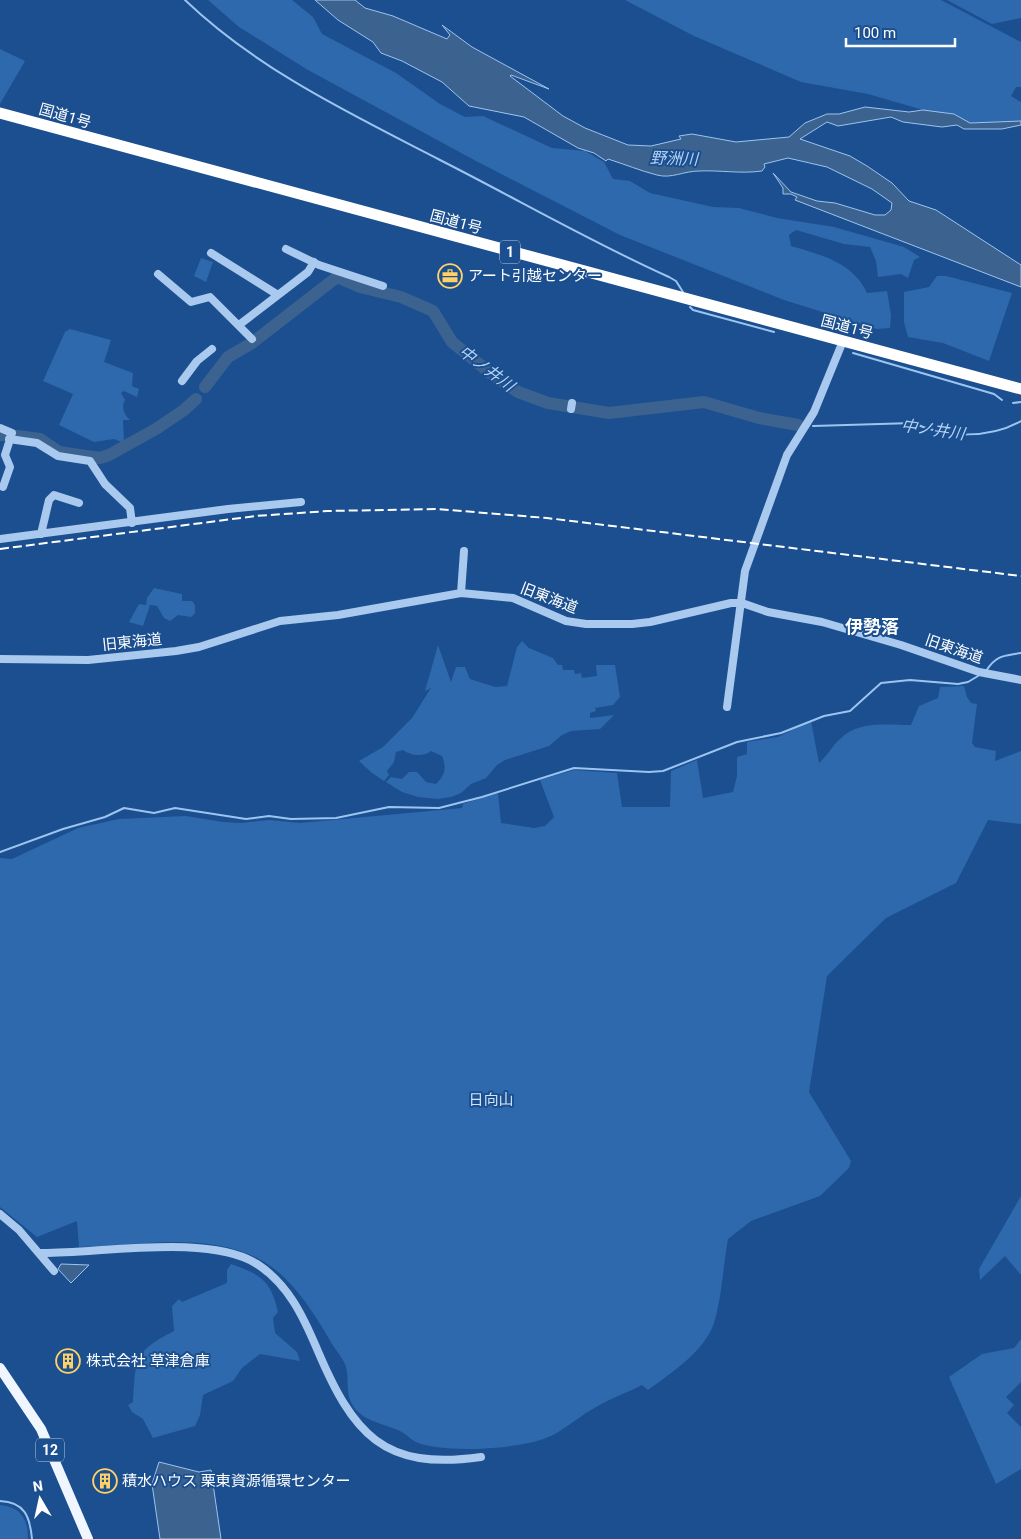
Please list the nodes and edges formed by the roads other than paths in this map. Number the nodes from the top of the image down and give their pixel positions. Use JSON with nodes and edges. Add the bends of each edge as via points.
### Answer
{"nodes":[{"id":1,"x":0,"y":113,"type":"edge"},
{"id":2,"x":286,"y":249,"type":"dead end"},
{"id":3,"x":210,"y":253,"type":"dead end"},
{"id":4,"x":314,"y":262,"type":"junction"},
{"id":5,"x":158,"y":274,"type":"dead end"},
{"id":6,"x":383,"y":286,"type":"dead end"},
{"id":7,"x":278,"y":295,"type":"junction"},
{"id":8,"x":239,"y":324,"type":"junction"},
{"id":9,"x":252,"y":338,"type":"dead end"},
{"id":10,"x":843,"y":341,"type":"junction"},
{"id":11,"x":212,"y":349,"type":"dead end"},
{"id":12,"x":182,"y":381,"type":"dead end"},
{"id":13,"x":1021,"y":389,"type":"edge"},
{"id":14,"x":0,"y":428,"type":"edge"},
{"id":15,"x":10,"y":439,"type":"junction"},
{"id":16,"x":3,"y":487,"type":"dead end"},
{"id":17,"x":300,"y":502,"type":"dead end"},
{"id":18,"x":79,"y":503,"type":"dead end"},
{"id":19,"x":132,"y":523,"type":"junction"},
{"id":20,"x":41,"y":534,"type":"junction"},
{"id":21,"x":0,"y":539,"type":"edge"},
{"id":22,"x":464,"y":551,"type":"dead end"},
{"id":23,"x":461,"y":593,"type":"junction"},
{"id":24,"x":742,"y":603,"type":"junction"},
{"id":25,"x":0,"y":659,"type":"edge"},
{"id":26,"x":1021,"y":680,"type":"edge"},
{"id":27,"x":727,"y":707,"type":"dead end"},
{"id":28,"x":0,"y":1214,"type":"edge"},
{"id":29,"x":40,"y":1253,"type":"junction"},
{"id":30,"x":54,"y":1271,"type":"dead end"},
{"id":31,"x":0,"y":1368,"type":"edge"},
{"id":32,"x":481,"y":1457,"type":"dead end"},
{"id":33,"x":88,"y":1539,"type":"edge"}],
"edges":[{"from":1,"to":10,"type":"highway","name":"国道1号","number":"1"},
{"from":2,"to":4,"type":"street"},
{"from":3,"to":7,"type":"street"},
{"from":4,"to":6,"type":"street"},
{"from":4,"to":7,"type":"street","via":[[308,272]]},
{"from":5,"to":8,"type":"street","via":[[191,302],[210,297]]},
{"from":7,"to":8,"type":"street"},
{"from":8,"to":9,"type":"street"},
{"from":10,"to":13,"type":"highway","name":"国道1号","number":"1"},
{"from":10,"to":24,"type":"street","via":[[814,412],[794,441],[781,471],[745,571]]},
{"from":11,"to":12,"type":"street","via":[[197,360]]},
{"from":14,"to":15,"type":"street","via":[[12,433]]},
{"from":15,"to":16,"type":"street","via":[[5,455],[10,467]]},
{"from":15,"to":19,"type":"street","via":[[38,442],[58,456],[90,461],[105,484],[130,508]]},
{"from":17,"to":19,"type":"street"},
{"from":18,"to":20,"type":"street","via":[[54,495],[49,500]]},
{"from":19,"to":20,"type":"street"},
{"from":20,"to":21,"type":"street"},
{"from":22,"to":23,"type":"street"},
{"from":23,"to":24,"type":"street","name":"旧東海道","via":[[513,598],[566,621],[586,624],[641,623]]},
{"from":23,"to":25,"type":"street","name":"旧東海道","via":[[338,615],[280,621],[199,647],[176,651],[88,660]]},
{"from":24,"to":26,"type":"street","name":"旧東海道","via":[[768,612],[864,633],[979,672]]},
{"from":24,"to":27,"type":"street"},
{"from":28,"to":29,"type":"street"},
{"from":29,"to":30,"type":"street"},
{"from":29,"to":32,"type":"street","via":[[170,1248],[214,1250],[239,1256],[256,1264],[289,1293],[343,1406],[365,1432],[396,1452],[413,1457],[453,1461]]},
{"from":31,"to":33,"type":"main road","number":"12","via":[[41,1429]]}]}
